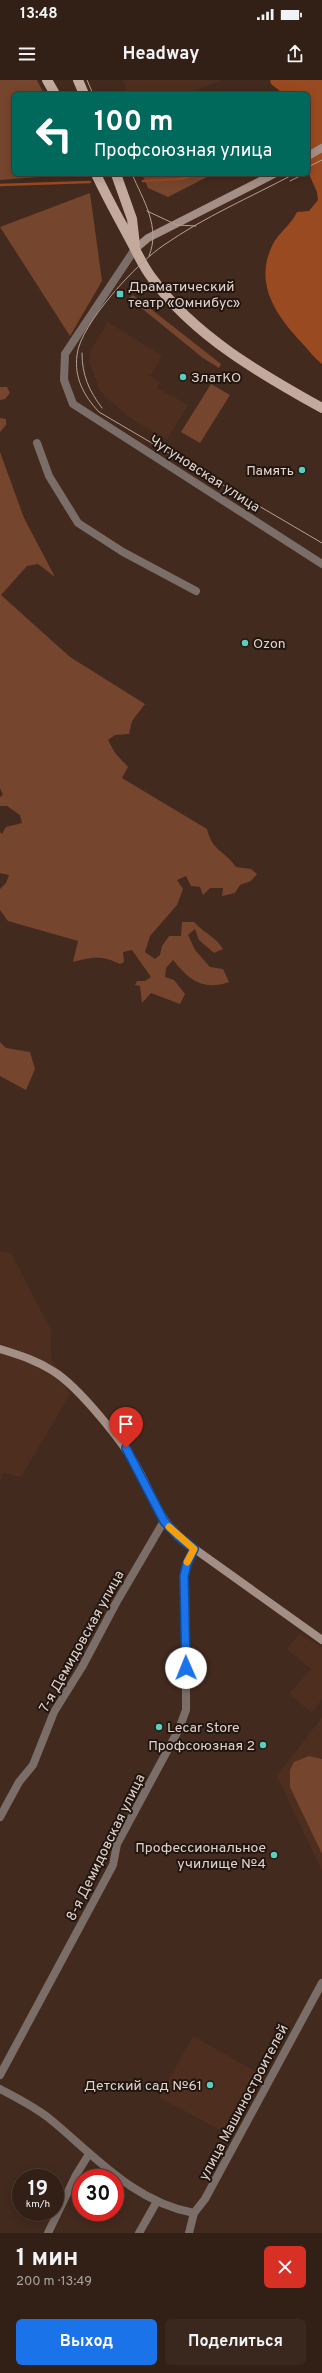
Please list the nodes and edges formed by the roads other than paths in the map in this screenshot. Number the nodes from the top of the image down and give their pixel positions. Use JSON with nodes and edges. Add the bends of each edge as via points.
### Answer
{"nodes":[{"id":1,"x":47,"y":80,"type":"edge"},
{"id":2,"x":78,"y":80,"type":"edge"},
{"id":3,"x":54,"y":92,"type":"edge"},
{"id":4,"x":83,"y":92,"type":"edge"},
{"id":5,"x":322,"y":148,"type":"edge"},
{"id":6,"x":310,"y":155,"type":"edge"},
{"id":7,"x":97,"y":176,"type":"edge"},
{"id":8,"x":117,"y":176,"type":"edge"},
{"id":9,"x":270,"y":176,"type":"edge"},
{"id":10,"x":135,"y":250,"type":"junction"},
{"id":11,"x":322,"y":408,"type":"edge"},
{"id":12,"x":36,"y":443,"type":"dead end"},
{"id":13,"x":322,"y":564,"type":"edge"},
{"id":14,"x":196,"y":592,"type":"dead end"},
{"id":15,"x":0,"y":1350,"type":"edge"},
{"id":16,"x":164,"y":1521,"type":"junction"},
{"id":17,"x":194,"y":1549,"type":"junction"},
{"id":18,"x":322,"y":1640,"type":"edge"},
{"id":19,"x":0,"y":1817,"type":"edge"},
{"id":20,"x":322,"y":1983,"type":"edge"},
{"id":21,"x":0,"y":2074,"type":"edge"},
{"id":22,"x":0,"y":2089,"type":"edge"},
{"id":23,"x":89,"y":2154,"type":"junction"},
{"id":24,"x":156,"y":2203,"type":"junction"},
{"id":25,"x":194,"y":2213,"type":"junction"},
{"id":26,"x":48,"y":2233,"type":"edge"},
{"id":27,"x":139,"y":2233,"type":"edge"},
{"id":28,"x":189,"y":2233,"type":"edge"}],
"edges":[{"from":1,"to":3,"type":"main road"},
{"from":2,"to":4,"type":"main road"},
{"from":5,"to":6,"type":"main road"},
{"from":7,"to":10,"type":"main road"},
{"from":8,"to":10,"type":"main road","via":[[132,219]]},
{"from":9,"to":10,"type":"main road","via":[[148,238]]},
{"from":10,"to":11,"type":"main road","via":[[152,278],[189,318],[216,342]]},
{"from":10,"to":13,"type":"street","name":"Чугуновская улица","via":[[65,354],[64,380],[73,404]]},
{"from":12,"to":14,"type":"street","via":[[49,476],[78,523],[123,552]]},
{"from":15,"to":16,"type":"main road","via":[[30,1358],[55,1372],[80,1395],[126,1448]]},
{"from":16,"to":17,"type":"main road"},
{"from":16,"to":19,"type":"street","name":"7-я Демидовская улица","via":[[54,1712],[32,1765],[19,1782]]},
{"from":17,"to":18,"type":"main road"},
{"from":17,"to":21,"type":"street","name":"8-я Демидовская улица","via":[[184,1576],[186,1710],[179,1730],[118,1844],[113,1865]]},
{"from":20,"to":25,"type":"street","name":"улица Машиностроителей","via":[[205,2198]]},
{"from":22,"to":23,"type":"street","via":[[48,2118]]},
{"from":23,"to":24,"type":"street","via":[[124,2183]]},
{"from":23,"to":26,"type":"street"},
{"from":24,"to":25,"type":"street"},
{"from":24,"to":27,"type":"street"},
{"from":25,"to":28,"type":"street","name":"улица Машиностроителей"}]}
